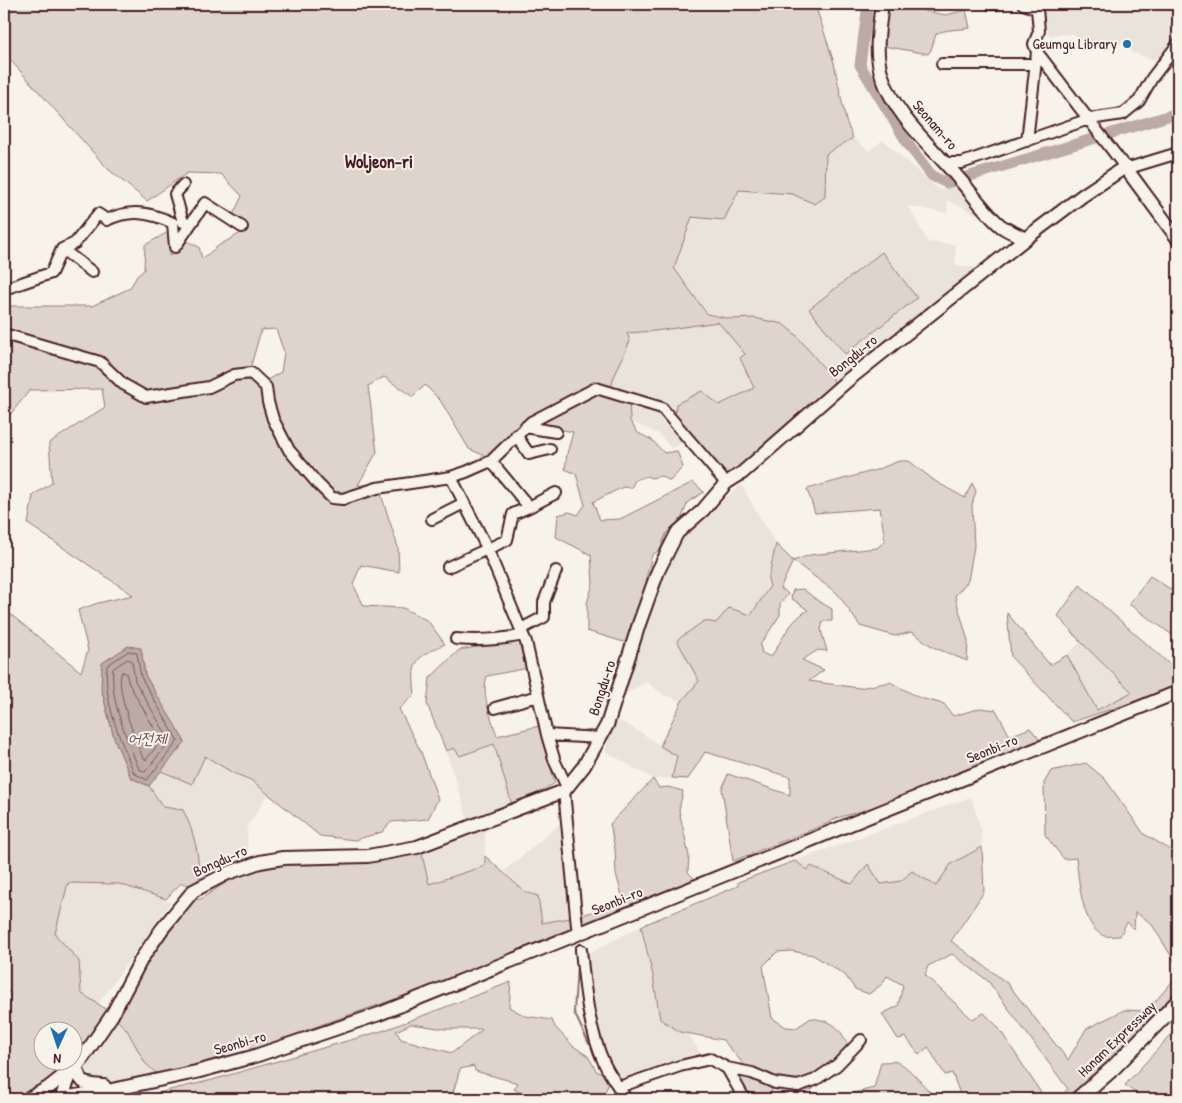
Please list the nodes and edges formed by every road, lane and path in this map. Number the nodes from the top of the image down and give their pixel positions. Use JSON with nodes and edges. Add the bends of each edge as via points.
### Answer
{"nodes":[{"id":1,"x":882,"y":4,"type":"edge"},
{"id":2,"x":990,"y":4,"type":"edge"},
{"id":3,"x":997,"y":4,"type":"edge"},
{"id":4,"x":1023,"y":4,"type":"edge"},
{"id":5,"x":1178,"y":44,"type":"edge"},
{"id":6,"x":1037,"y":52,"type":"junction"},
{"id":7,"x":942,"y":64,"type":"dead end"},
{"id":8,"x":1036,"y":64,"type":"junction"},
{"id":9,"x":1090,"y":121,"type":"junction"},
{"id":10,"x":1027,"y":141,"type":"junction"},
{"id":11,"x":1178,"y":153,"type":"edge"},
{"id":12,"x":948,"y":166,"type":"junction"},
{"id":13,"x":1125,"y":167,"type":"junction"},
{"id":14,"x":183,"y":185,"type":"dead end"},
{"id":15,"x":190,"y":225,"type":"junction"},
{"id":16,"x":242,"y":227,"type":"dead end"},
{"id":17,"x":1025,"y":239,"type":"junction"},
{"id":18,"x":1178,"y":239,"type":"edge"},
{"id":19,"x":62,"y":249,"type":"junction"},
{"id":20,"x":92,"y":272,"type":"dead end"},
{"id":21,"x":4,"y":289,"type":"edge"},
{"id":22,"x":4,"y":334,"type":"edge"},
{"id":23,"x":525,"y":427,"type":"junction"},
{"id":24,"x":556,"y":432,"type":"dead end"},
{"id":25,"x":516,"y":435,"type":"junction"},
{"id":26,"x":550,"y":449,"type":"dead end"},
{"id":27,"x":491,"y":461,"type":"junction"},
{"id":28,"x":451,"y":477,"type":"junction"},
{"id":29,"x":726,"y":483,"type":"junction"},
{"id":30,"x":556,"y":494,"type":"dead end"},
{"id":31,"x":464,"y":503,"type":"junction"},
{"id":32,"x":529,"y":508,"type":"junction"},
{"id":33,"x":432,"y":519,"type":"dead end"},
{"id":34,"x":487,"y":548,"type":"junction"},
{"id":35,"x":448,"y":567,"type":"dead end"},
{"id":36,"x":556,"y":571,"type":"dead end"},
{"id":37,"x":522,"y":632,"type":"junction"},
{"id":38,"x":456,"y":640,"type":"dead end"},
{"id":39,"x":1178,"y":692,"type":"edge"},
{"id":40,"x":538,"y":696,"type":"junction"},
{"id":41,"x":1178,"y":701,"type":"edge"},
{"id":42,"x":495,"y":708,"type":"dead end"},
{"id":43,"x":547,"y":735,"type":"junction"},
{"id":44,"x":600,"y":738,"type":"junction"},
{"id":45,"x":566,"y":789,"type":"junction"},
{"id":46,"x":577,"y":926,"type":"dead end"},
{"id":47,"x":581,"y":950,"type":"dead end"},
{"id":48,"x":1178,"y":1002,"type":"edge"},
{"id":49,"x":1178,"y":1013,"type":"edge"},
{"id":50,"x":861,"y":1040,"type":"dead end"},
{"id":51,"x":82,"y":1058,"type":"edge"},
{"id":52,"x":727,"y":1068,"type":"junction"},
{"id":53,"x":71,"y":1070,"type":"edge"},
{"id":54,"x":74,"y":1070,"type":"edge"},
{"id":55,"x":77,"y":1070,"type":"edge"},
{"id":56,"x":128,"y":1086,"type":"junction"},
{"id":57,"x":619,"y":1087,"type":"junction"},
{"id":58,"x":28,"y":1099,"type":"edge"},
{"id":59,"x":59,"y":1099,"type":"edge"},
{"id":60,"x":102,"y":1099,"type":"edge"},
{"id":61,"x":626,"y":1099,"type":"edge"},
{"id":62,"x":748,"y":1099,"type":"edge"},
{"id":63,"x":1078,"y":1099,"type":"edge"},
{"id":64,"x":1090,"y":1099,"type":"edge"}],
"edges":[{"from":1,"to":12,"type":"main road","name":"Seonam-ro","via":[[877,46],[882,76],[898,108]]},
{"from":2,"to":3,"type":"street"},
{"from":4,"to":6,"type":"street","via":[[1037,9],[1039,31],[1034,44]]},
{"from":5,"to":9,"type":"street","via":[[1139,101],[1123,114]]},
{"from":6,"to":8,"type":"street"},
{"from":6,"to":9,"type":"street"},
{"from":7,"to":8,"type":"street"},
{"from":8,"to":10,"type":"street"},
{"from":9,"to":10,"type":"street"},
{"from":9,"to":13,"type":"street"},
{"from":10,"to":12,"type":"street"},
{"from":11,"to":13,"type":"street"},
{"from":12,"to":17,"type":"main road","name":"Seonam-ro","via":[[1000,225]]},
{"from":13,"to":17,"type":"main road","name":"Bongdu-ro"},
{"from":13,"to":18,"type":"main road"},
{"from":14,"to":15,"type":"street","via":[[175,194],[183,222]]},
{"from":15,"to":16,"type":"street","via":[[205,203]]},
{"from":15,"to":19,"type":"street","via":[[175,247],[173,223],[156,215],[124,214],[106,220],[98,214],[75,243]]},
{"from":17,"to":29,"type":"main road","name":"Bongdu-ro","via":[[848,380],[742,473]]},
{"from":19,"to":20,"type":"street"},
{"from":19,"to":21,"type":"street","via":[[51,273]]},
{"from":22,"to":28,"type":"street","via":[[100,362],[123,384],[146,397],[208,387],[234,375],[251,373],[266,387],[273,419],[289,450],[332,498],[343,499],[377,488]]},
{"from":23,"to":24,"type":"street"},
{"from":23,"to":25,"type":"street"},
{"from":23,"to":29,"type":"street","via":[[596,388],[662,408]]},
{"from":25,"to":26,"type":"street","via":[[529,454]]},
{"from":25,"to":27,"type":"street"},
{"from":27,"to":28,"type":"street"},
{"from":27,"to":32,"type":"street"},
{"from":28,"to":31,"type":"street"},
{"from":29,"to":44,"type":"main road","name":"Bongdu-ro","via":[[677,533],[668,550]]},
{"from":30,"to":32,"type":"street"},
{"from":31,"to":33,"type":"street"},
{"from":31,"to":34,"type":"street"},
{"from":32,"to":34,"type":"street","via":[[513,514],[507,540]]},
{"from":34,"to":35,"type":"street"},
{"from":34,"to":37,"type":"street"},
{"from":36,"to":37,"type":"street","via":[[544,602],[544,617]]},
{"from":37,"to":38,"type":"street","via":[[501,640]]},
{"from":37,"to":40,"type":"street"},
{"from":39,"to":56,"type":"main road","name":"Seonbi-ro","via":[[379,1014],[252,1057]]},
{"from":40,"to":42,"type":"street"},
{"from":40,"to":43,"type":"street"},
{"from":41,"to":60,"type":"main road","name":"Seonbi-ro","via":[[342,1036],[226,1072]]},
{"from":43,"to":44,"type":"street"},
{"from":43,"to":45,"type":"street"},
{"from":44,"to":45,"type":"main road","name":"Bongdu-ro"},
{"from":45,"to":46,"type":"street"},
{"from":45,"to":51,"type":"main road","name":"Bongdu-ro","via":[[417,847],[368,856],[283,858],[260,862],[228,873],[193,891],[162,928],[112,1015]]},
{"from":47,"to":57,"type":"street","via":[[594,1038]]},
{"from":48,"to":63,"type":"highway","name":"Honam Expressway"},
{"from":49,"to":64,"type":"highway","name":"Honam Expressway"},
{"from":50,"to":52,"type":"street","via":[[837,1065],[815,1080],[798,1086],[775,1084],[752,1073]]},
{"from":52,"to":57,"type":"street","via":[[710,1059]]},
{"from":52,"to":62,"type":"street","via":[[744,1098]]},
{"from":53,"to":58,"type":"main road"},
{"from":54,"to":59,"type":"main road","name":"Bongdu-ro"},
{"from":55,"to":56,"type":"main road","via":[[78,1077],[90,1085]]},
{"from":56,"to":59,"type":"main road","name":"Seonbi-ro"},
{"from":57,"to":61,"type":"street"}]}
